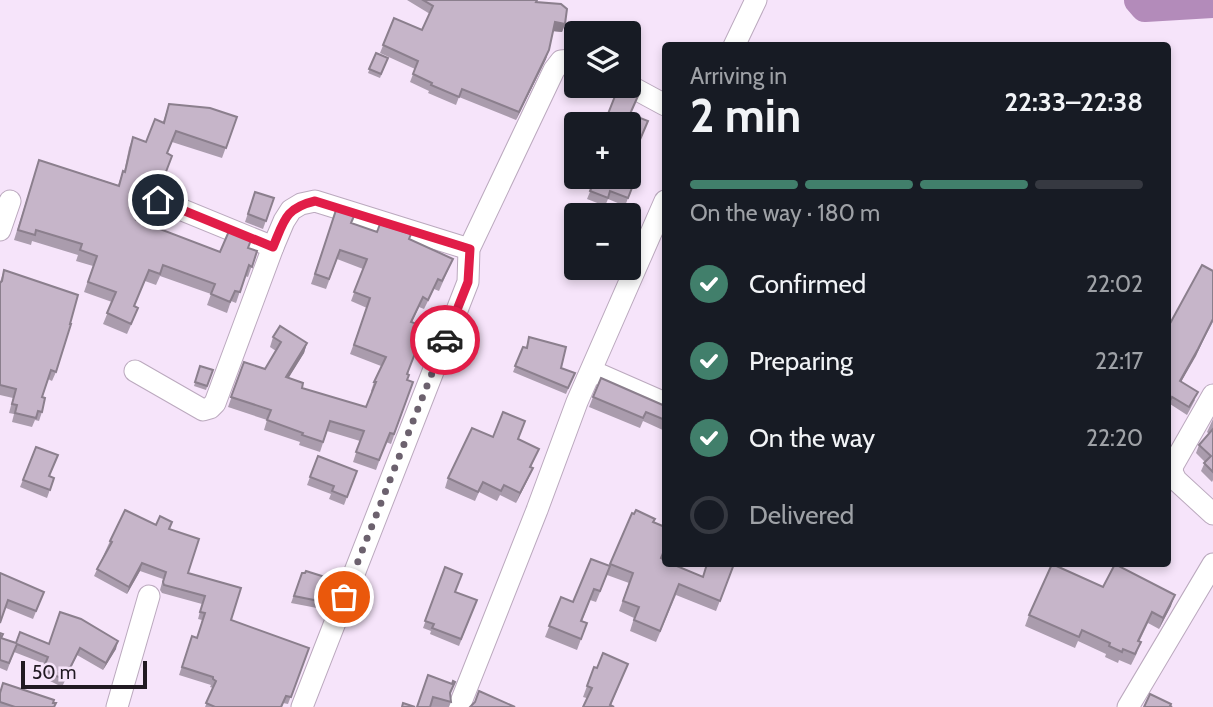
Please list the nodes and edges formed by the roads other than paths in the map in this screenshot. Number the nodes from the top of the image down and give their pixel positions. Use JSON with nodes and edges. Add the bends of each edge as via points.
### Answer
{"nodes":[{"id":1,"x":756,"y":0,"type":"edge"},
{"id":2,"x":736,"y":42,"type":"edge"},
{"id":3,"x":564,"y":61,"type":"edge"},
{"id":4,"x":641,"y":92,"type":"edge"},
{"id":5,"x":662,"y":103,"type":"edge"},
{"id":6,"x":158,"y":200,"type":"dead end"},
{"id":7,"x":10,"y":201,"type":"dead end"},
{"id":8,"x":662,"y":208,"type":"edge"},
{"id":9,"x":0,"y":230,"type":"edge"},
{"id":10,"x":273,"y":247,"type":"junction"},
{"id":11,"x":470,"y":249,"type":"junction"},
{"id":12,"x":592,"y":371,"type":"junction"},
{"id":13,"x":135,"y":372,"type":"dead end"},
{"id":14,"x":1213,"y":396,"type":"edge"},
{"id":15,"x":662,"y":402,"type":"edge"},
{"id":16,"x":1213,"y":514,"type":"edge"},
{"id":17,"x":1213,"y":564,"type":"edge"},
{"id":18,"x":149,"y":596,"type":"dead end"},
{"id":19,"x":117,"y":707,"type":"edge"},
{"id":20,"x":302,"y":707,"type":"edge"},
{"id":21,"x":459,"y":707,"type":"edge"},
{"id":22,"x":1128,"y":707,"type":"edge"}],
"edges":[{"from":1,"to":2,"type":"street"},
{"from":3,"to":11,"type":"street","via":[[554,70]]},
{"from":4,"to":5,"type":"street"},
{"from":6,"to":10,"type":"street"},
{"from":7,"to":9,"type":"street"},
{"from":8,"to":12,"type":"street"},
{"from":10,"to":11,"type":"street","via":[[291,210],[315,201]]},
{"from":10,"to":13,"type":"street","via":[[210,408],[203,410]]},
{"from":11,"to":20,"type":"street","via":[[468,282]]},
{"from":12,"to":15,"type":"street"},
{"from":12,"to":21,"type":"street"},
{"from":14,"to":16,"type":"street","via":[[1172,472]]},
{"from":17,"to":22,"type":"street"},
{"from":18,"to":19,"type":"street"}]}
